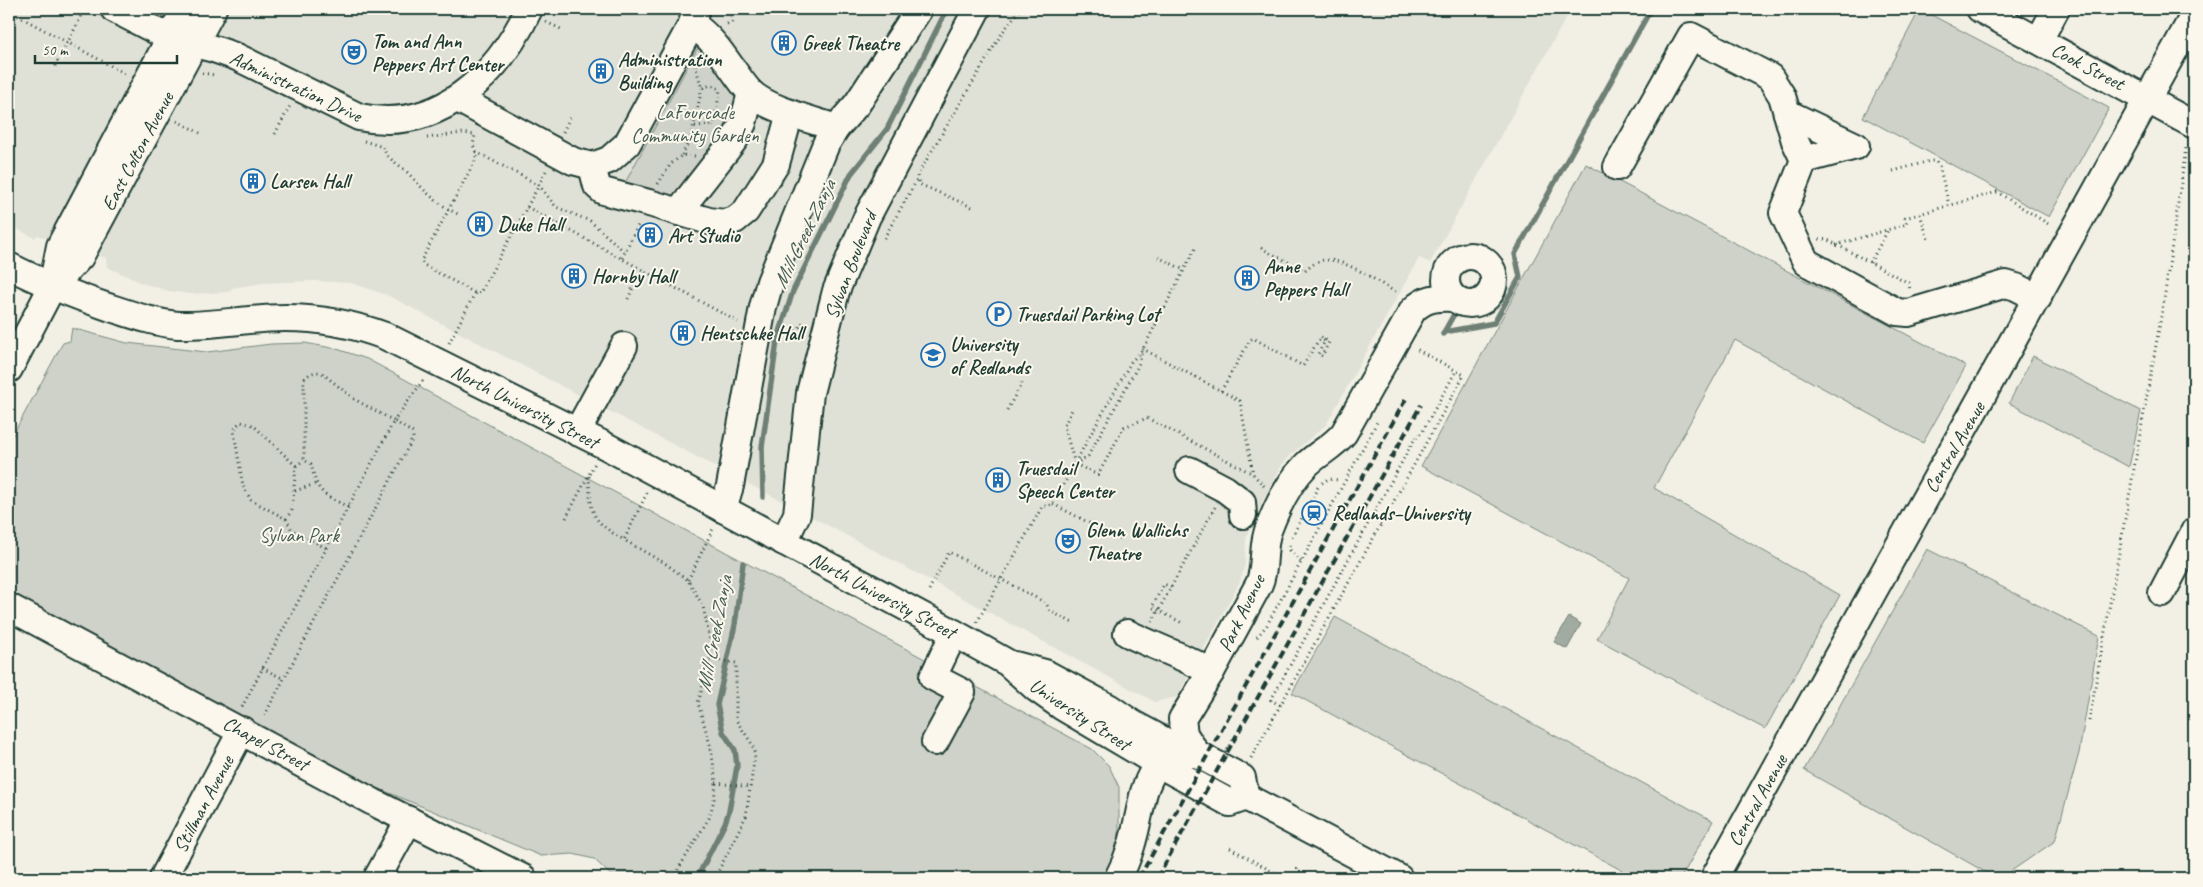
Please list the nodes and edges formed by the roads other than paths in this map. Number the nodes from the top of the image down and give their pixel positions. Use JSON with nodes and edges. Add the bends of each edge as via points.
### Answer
{"nodes":[{"id":1,"x":114,"y":9,"type":"edge"},
{"id":2,"x":185,"y":9,"type":"edge"},
{"id":3,"x":213,"y":9,"type":"edge"},
{"id":4,"x":920,"y":9,"type":"edge"},
{"id":5,"x":976,"y":9,"type":"edge"},
{"id":6,"x":1980,"y":9,"type":"edge"},
{"id":7,"x":2056,"y":9,"type":"edge"},
{"id":8,"x":534,"y":13,"type":"edge"},
{"id":9,"x":694,"y":16,"type":"edge"},
{"id":10,"x":2191,"y":31,"type":"edge"},
{"id":11,"x":2039,"y":40,"type":"junction"},
{"id":12,"x":182,"y":41,"type":"junction"},
{"id":13,"x":751,"y":92,"type":"junction"},
{"id":14,"x":458,"y":99,"type":"junction"},
{"id":15,"x":2148,"y":99,"type":"junction"},
{"id":16,"x":790,"y":113,"type":"junction"},
{"id":17,"x":1787,"y":113,"type":"junction"},
{"id":18,"x":836,"y":128,"type":"junction"},
{"id":19,"x":2190,"y":136,"type":"edge"},
{"id":20,"x":1804,"y":160,"type":"junction"},
{"id":21,"x":592,"y":166,"type":"junction"},
{"id":22,"x":1617,"y":168,"type":"dead end"},
{"id":23,"x":678,"y":212,"type":"junction"},
{"id":24,"x":9,"y":266,"type":"edge"},
{"id":25,"x":52,"y":287,"type":"junction"},
{"id":26,"x":1454,"y":298,"type":"dead end"},
{"id":27,"x":2038,"y":298,"type":"junction"},
{"id":28,"x":624,"y":346,"type":"dead end"},
{"id":29,"x":9,"y":369,"type":"edge"},
{"id":30,"x":577,"y":432,"type":"junction"},
{"id":31,"x":1189,"y":470,"type":"dead end"},
{"id":32,"x":723,"y":509,"type":"junction"},
{"id":33,"x":1243,"y":515,"type":"dead end"},
{"id":34,"x":784,"y":542,"type":"junction"},
{"id":35,"x":2192,"y":542,"type":"edge"},
{"id":36,"x":2162,"y":593,"type":"dead end"},
{"id":37,"x":9,"y":607,"type":"edge"},
{"id":38,"x":960,"y":636,"type":"junction"},
{"id":39,"x":1135,"y":637,"type":"road end"},
{"id":40,"x":1008,"y":663,"type":"junction"},
{"id":41,"x":1211,"y":672,"type":"junction"},
{"id":42,"x":242,"y":730,"type":"junction"},
{"id":43,"x":935,"y":742,"type":"dead end"},
{"id":44,"x":1197,"y":754,"type":"junction"},
{"id":45,"x":1157,"y":763,"type":"junction"},
{"id":46,"x":1246,"y":796,"type":"junction"},
{"id":47,"x":408,"y":820,"type":"junction"},
{"id":48,"x":163,"y":878,"type":"edge"},
{"id":49,"x":377,"y":878,"type":"edge"},
{"id":50,"x":523,"y":878,"type":"edge"},
{"id":51,"x":1118,"y":878,"type":"edge"},
{"id":52,"x":1399,"y":878,"type":"edge"},
{"id":53,"x":1714,"y":878,"type":"edge"}],
"edges":[{"from":1,"to":12,"type":"street","name":"Administration Drive"},
{"from":2,"to":12,"type":"street","name":"East Colton Avenue"},
{"from":3,"to":12,"type":"street","name":"East Colton Avenue"},
{"from":4,"to":18,"type":"street","via":[[857,104]]},
{"from":5,"to":34,"type":"street","name":"Sylvan Boulevard","via":[[867,217],[836,291],[810,393],[797,514]]},
{"from":6,"to":11,"type":"street","name":"Cook Street"},
{"from":7,"to":11,"type":"street"},
{"from":8,"to":14,"type":"street","name":"Administration Drive","via":[[486,75]]},
{"from":9,"to":13,"type":"street"},
{"from":9,"to":21,"type":"street","via":[[627,144],[609,160]]},
{"from":10,"to":15,"type":"street","name":"Central Avenue"},
{"from":11,"to":15,"type":"street","name":"Cook Street"},
{"from":12,"to":14,"type":"street","name":"Administration Drive","via":[[237,57],[327,103],[376,121],[396,122],[416,117]]},
{"from":12,"to":25,"type":"street","name":"East Colton Avenue","via":[[80,257]]},
{"from":13,"to":16,"type":"street"},
{"from":13,"to":23,"type":"street","via":[[736,139]]},
{"from":14,"to":21,"type":"street","via":[[574,161]]},
{"from":15,"to":19,"type":"street","name":"Cook Street"},
{"from":15,"to":27,"type":"street","name":"Central Avenue"},
{"from":16,"to":18,"type":"street"},
{"from":16,"to":23,"type":"street","via":[[776,164],[746,211],[735,220],[724,222]]},
{"from":17,"to":20,"type":"street"},
{"from":17,"to":20,"type":"street","via":[[1856,146]]},
{"from":17,"to":22,"type":"street","via":[[1782,96],[1770,77],[1691,36]]},
{"from":18,"to":32,"type":"street","via":[[814,169],[770,282]]},
{"from":20,"to":27,"type":"street","via":[[1783,213],[1806,262],[1897,312],[1908,312],[2006,284]]},
{"from":21,"to":23,"type":"street","via":[[597,186],[603,191]]},
{"from":24,"to":25,"type":"street","name":"North University Street"},
{"from":25,"to":29,"type":"street","name":"East Colton Avenue"},
{"from":25,"to":30,"type":"street","name":"North University Street","via":[[141,318],[176,324],[321,319],[379,334]]},
{"from":26,"to":41,"type":"street","name":"Park Avenue","via":[[1437,297],[1424,301],[1413,310],[1344,433],[1297,476],[1268,528],[1261,580]]},
{"from":27,"to":53,"type":"street","name":"Central Avenue"},
{"from":28,"to":30,"type":"street"},
{"from":30,"to":32,"type":"street","name":"North University Street"},
{"from":31,"to":33,"type":"street","via":[[1242,502]]},
{"from":32,"to":34,"type":"street","name":"North University Street"},
{"from":34,"to":38,"type":"street","name":"North University Street"},
{"from":35,"to":36,"type":"street"},
{"from":37,"to":42,"type":"street","name":"Chapel Street"},
{"from":38,"to":40,"type":"street","name":"North University Street"},
{"from":38,"to":43,"type":"street","via":[[933,677],[962,692]]},
{"from":39,"to":41,"type":"street"},
{"from":40,"to":44,"type":"street","name":"University Street","via":[[1045,673],[1189,754]]},
{"from":40,"to":45,"type":"street","name":"University Street","via":[[1061,706]]},
{"from":41,"to":44,"type":"street","name":"Park Avenue","via":[[1182,719],[1184,734]]},
{"from":42,"to":47,"type":"street","name":"Chapel Street"},
{"from":42,"to":48,"type":"street","name":"Stillman Avenue"},
{"from":44,"to":46,"type":"street","name":"University Street","via":[[1242,778]]},
{"from":45,"to":46,"type":"street","name":"University Street","via":[[1230,803]]},
{"from":45,"to":51,"type":"street","via":[[1143,794],[1137,828]]},
{"from":46,"to":52,"type":"street"},
{"from":47,"to":49,"type":"street"},
{"from":47,"to":50,"type":"street","name":"Chapel Street"}]}
